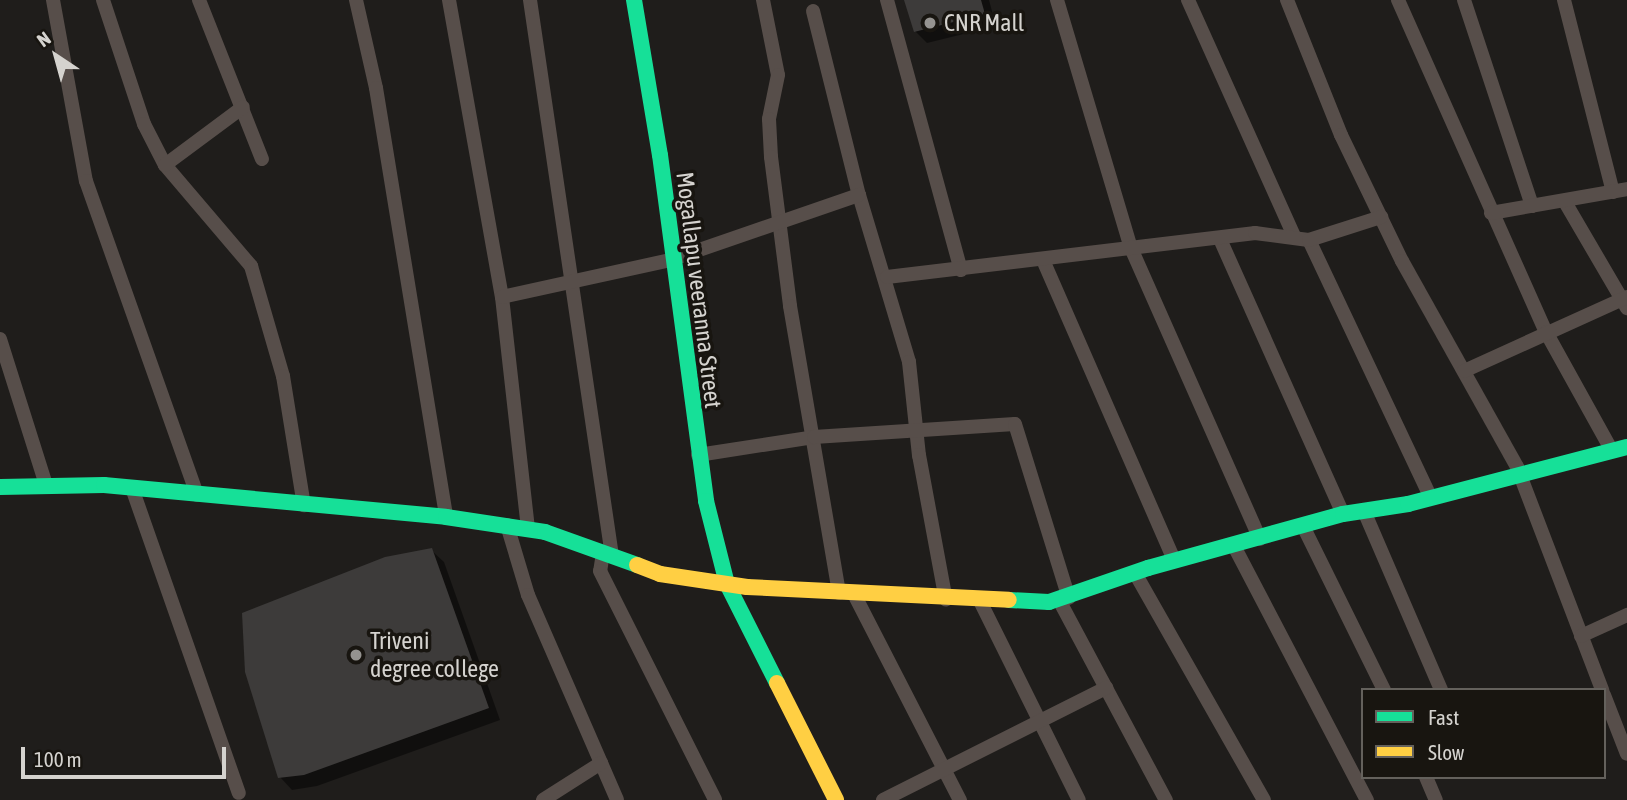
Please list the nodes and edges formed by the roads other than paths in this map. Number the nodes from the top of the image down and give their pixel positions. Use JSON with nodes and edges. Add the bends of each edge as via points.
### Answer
{"nodes":[{"id":1,"x":52,"y":0,"type":"edge"},
{"id":2,"x":103,"y":0,"type":"edge"},
{"id":3,"x":199,"y":0,"type":"edge"},
{"id":4,"x":356,"y":0,"type":"edge"},
{"id":5,"x":449,"y":0,"type":"edge"},
{"id":6,"x":530,"y":0,"type":"edge"},
{"id":7,"x":634,"y":0,"type":"edge"},
{"id":8,"x":763,"y":0,"type":"edge"},
{"id":9,"x":887,"y":0,"type":"edge"},
{"id":10,"x":1057,"y":0,"type":"edge"},
{"id":11,"x":1188,"y":0,"type":"edge"},
{"id":12,"x":1287,"y":0,"type":"edge"},
{"id":13,"x":1398,"y":0,"type":"edge"},
{"id":14,"x":1464,"y":0,"type":"edge"},
{"id":15,"x":1564,"y":0,"type":"edge"},
{"id":16,"x":813,"y":11,"type":"dead end"},
{"id":17,"x":243,"y":107,"type":"junction"},
{"id":18,"x":262,"y":159,"type":"dead end"},
{"id":19,"x":165,"y":165,"type":"junction"},
{"id":20,"x":1620,"y":190,"type":"edge"},
{"id":21,"x":859,"y":195,"type":"junction"},
{"id":22,"x":1565,"y":202,"type":"junction"},
{"id":23,"x":1532,"y":206,"type":"junction"},
{"id":24,"x":1490,"y":213,"type":"junction"},
{"id":25,"x":1381,"y":217,"type":"junction"},
{"id":26,"x":782,"y":223,"type":"junction"},
{"id":27,"x":1220,"y":239,"type":"junction"},
{"id":28,"x":1302,"y":239,"type":"junction"},
{"id":29,"x":1131,"y":248,"type":"junction"},
{"id":30,"x":670,"y":260,"type":"junction"},
{"id":31,"x":1043,"y":260,"type":"junction"},
{"id":32,"x":961,"y":270,"type":"junction"},
{"id":33,"x":887,"y":277,"type":"junction"},
{"id":34,"x":569,"y":282,"type":"junction"},
{"id":35,"x":502,"y":298,"type":"junction"},
{"id":36,"x":1625,"y":301,"type":"edge"},
{"id":37,"x":1546,"y":332,"type":"junction"},
{"id":38,"x":0,"y":339,"type":"edge"},
{"id":39,"x":1464,"y":371,"type":"junction"},
{"id":40,"x":916,"y":431,"type":"junction"},
{"id":41,"x":814,"y":438,"type":"junction"},
{"id":42,"x":1619,"y":449,"type":"edge"},
{"id":43,"x":698,"y":455,"type":"junction"},
{"id":44,"x":1518,"y":477,"type":"junction"},
{"id":45,"x":46,"y":485,"type":"junction"},
{"id":46,"x":0,"y":487,"type":"edge"},
{"id":47,"x":132,"y":488,"type":"junction"},
{"id":48,"x":197,"y":495,"type":"junction"},
{"id":49,"x":1431,"y":498,"type":"junction"},
{"id":50,"x":304,"y":505,"type":"junction"},
{"id":51,"x":1364,"y":511,"type":"junction"},
{"id":52,"x":1343,"y":514,"type":"junction"},
{"id":53,"x":446,"y":517,"type":"junction"},
{"id":54,"x":507,"y":525,"type":"junction"},
{"id":55,"x":1303,"y":526,"type":"junction"},
{"id":56,"x":528,"y":528,"type":"junction"},
{"id":57,"x":1260,"y":539,"type":"junction"},
{"id":58,"x":1234,"y":546,"type":"junction"},
{"id":59,"x":608,"y":554,"type":"junction"},
{"id":60,"x":1174,"y":560,"type":"junction"},
{"id":61,"x":1135,"y":572,"type":"junction"},
{"id":62,"x":727,"y":584,"type":"junction"},
{"id":63,"x":847,"y":594,"type":"junction"},
{"id":64,"x":1064,"y":599,"type":"junction"},
{"id":65,"x":946,"y":600,"type":"junction"},
{"id":66,"x":981,"y":601,"type":"junction"},
{"id":67,"x":1627,"y":615,"type":"edge"},
{"id":68,"x":1581,"y":636,"type":"junction"},
{"id":69,"x":1106,"y":688,"type":"junction"},
{"id":70,"x":1383,"y":688,"type":"edge"},
{"id":71,"x":1440,"y":688,"type":"edge"},
{"id":72,"x":1601,"y":688,"type":"edge"},
{"id":73,"x":1606,"y":700,"type":"edge"},
{"id":74,"x":1040,"y":721,"type":"junction"},
{"id":75,"x":1627,"y":754,"type":"edge"},
{"id":76,"x":601,"y":763,"type":"junction"},
{"id":77,"x":945,"y":769,"type":"junction"},
{"id":78,"x":1427,"y":779,"type":"edge"},
{"id":79,"x":239,"y":793,"type":"dead end"},
{"id":80,"x":543,"y":800,"type":"edge"},
{"id":81,"x":617,"y":800,"type":"edge"},
{"id":82,"x":715,"y":800,"type":"edge"},
{"id":83,"x":836,"y":800,"type":"edge"},
{"id":84,"x":883,"y":800,"type":"edge"},
{"id":85,"x":960,"y":800,"type":"edge"},
{"id":86,"x":1079,"y":800,"type":"edge"},
{"id":87,"x":1166,"y":800,"type":"edge"},
{"id":88,"x":1264,"y":800,"type":"edge"},
{"id":89,"x":1367,"y":800,"type":"edge"},
{"id":90,"x":1436,"y":800,"type":"edge"}],
"edges":[{"from":1,"to":48,"type":"street","via":[[86,181]]},
{"from":2,"to":19,"type":"street","via":[[144,124]]},
{"from":3,"to":17,"type":"street"},
{"from":4,"to":53,"type":"street","via":[[376,89]]},
{"from":5,"to":35,"type":"street"},
{"from":6,"to":34,"type":"street"},
{"from":7,"to":30,"type":"street","name":"Mogallapu veeranna Street","via":[[660,156]]},
{"from":8,"to":26,"type":"street","via":[[778,75],[769,119]]},
{"from":9,"to":32,"type":"street"},
{"from":10,"to":29,"type":"street"},
{"from":11,"to":28,"type":"street"},
{"from":12,"to":25,"type":"street","via":[[1341,135]]},
{"from":13,"to":24,"type":"street"},
{"from":14,"to":23,"type":"street"},
{"from":15,"to":20,"type":"street"},
{"from":16,"to":21,"type":"street"},
{"from":17,"to":18,"type":"street"},
{"from":17,"to":19,"type":"street"},
{"from":19,"to":50,"type":"street","via":[[251,266],[283,376]]},
{"from":20,"to":22,"type":"street"},
{"from":21,"to":26,"type":"street"},
{"from":21,"to":33,"type":"street"},
{"from":22,"to":23,"type":"street"},
{"from":22,"to":36,"type":"street"},
{"from":23,"to":24,"type":"street"},
{"from":24,"to":37,"type":"street"},
{"from":25,"to":28,"type":"street"},
{"from":25,"to":39,"type":"street"},
{"from":26,"to":30,"type":"street"},
{"from":26,"to":41,"type":"street","via":[[790,306]]},
{"from":27,"to":28,"type":"street","via":[[1255,233]]},
{"from":27,"to":29,"type":"street"},
{"from":27,"to":52,"type":"street"},
{"from":28,"to":49,"type":"street"},
{"from":29,"to":31,"type":"street"},
{"from":29,"to":57,"type":"street"},
{"from":30,"to":34,"type":"street"},
{"from":30,"to":43,"type":"street","name":"Mogallapu veeranna Street"},
{"from":31,"to":32,"type":"street"},
{"from":31,"to":60,"type":"street"},
{"from":32,"to":33,"type":"street"},
{"from":33,"to":40,"type":"street","via":[[909,362]]},
{"from":34,"to":35,"type":"street"},
{"from":34,"to":59,"type":"street","via":[[604,483]]},
{"from":35,"to":56,"type":"street"},
{"from":36,"to":37,"type":"street"},
{"from":37,"to":39,"type":"street"},
{"from":37,"to":42,"type":"street"},
{"from":38,"to":45,"type":"street"},
{"from":39,"to":44,"type":"street","via":[[1517,467]]},
{"from":40,"to":41,"type":"street"},
{"from":40,"to":64,"type":"street","via":[[1014,424]]},
{"from":40,"to":65,"type":"street"},
{"from":41,"to":43,"type":"street"},
{"from":41,"to":63,"type":"street"},
{"from":42,"to":44,"type":"street"},
{"from":43,"to":62,"type":"street","name":"Mogallapu veeranna Street"},
{"from":44,"to":49,"type":"street"},
{"from":44,"to":68,"type":"street"},
{"from":45,"to":46,"type":"street"},
{"from":45,"to":47,"type":"street"},
{"from":47,"to":48,"type":"street"},
{"from":47,"to":79,"type":"street"},
{"from":48,"to":50,"type":"street"},
{"from":49,"to":51,"type":"street"},
{"from":50,"to":53,"type":"street"},
{"from":51,"to":52,"type":"street"},
{"from":51,"to":71,"type":"street"},
{"from":52,"to":55,"type":"street"},
{"from":53,"to":54,"type":"street"},
{"from":54,"to":56,"type":"street"},
{"from":54,"to":76,"type":"street","via":[[528,594]]},
{"from":55,"to":57,"type":"street"},
{"from":55,"to":70,"type":"street"},
{"from":56,"to":59,"type":"street"},
{"from":57,"to":58,"type":"street"},
{"from":58,"to":60,"type":"street"},
{"from":58,"to":89,"type":"street"},
{"from":59,"to":62,"type":"street","via":[[660,574]]},
{"from":59,"to":82,"type":"street","via":[[600,572]]},
{"from":60,"to":61,"type":"street"},
{"from":61,"to":64,"type":"street"},
{"from":61,"to":88,"type":"street"},
{"from":62,"to":63,"type":"street"},
{"from":62,"to":83,"type":"street","name":"Mogallapu veeranna Street"},
{"from":63,"to":65,"type":"street"},
{"from":63,"to":77,"type":"street"},
{"from":64,"to":66,"type":"street"},
{"from":64,"to":69,"type":"street"},
{"from":65,"to":66,"type":"street"},
{"from":66,"to":74,"type":"street"},
{"from":67,"to":68,"type":"street"},
{"from":68,"to":72,"type":"street"},
{"from":69,"to":74,"type":"street"},
{"from":69,"to":87,"type":"street"},
{"from":73,"to":75,"type":"street"},
{"from":74,"to":77,"type":"street"},
{"from":74,"to":86,"type":"street"},
{"from":76,"to":80,"type":"street"},
{"from":76,"to":81,"type":"street"},
{"from":77,"to":84,"type":"street"},
{"from":77,"to":85,"type":"street"},
{"from":78,"to":90,"type":"street"}]}
